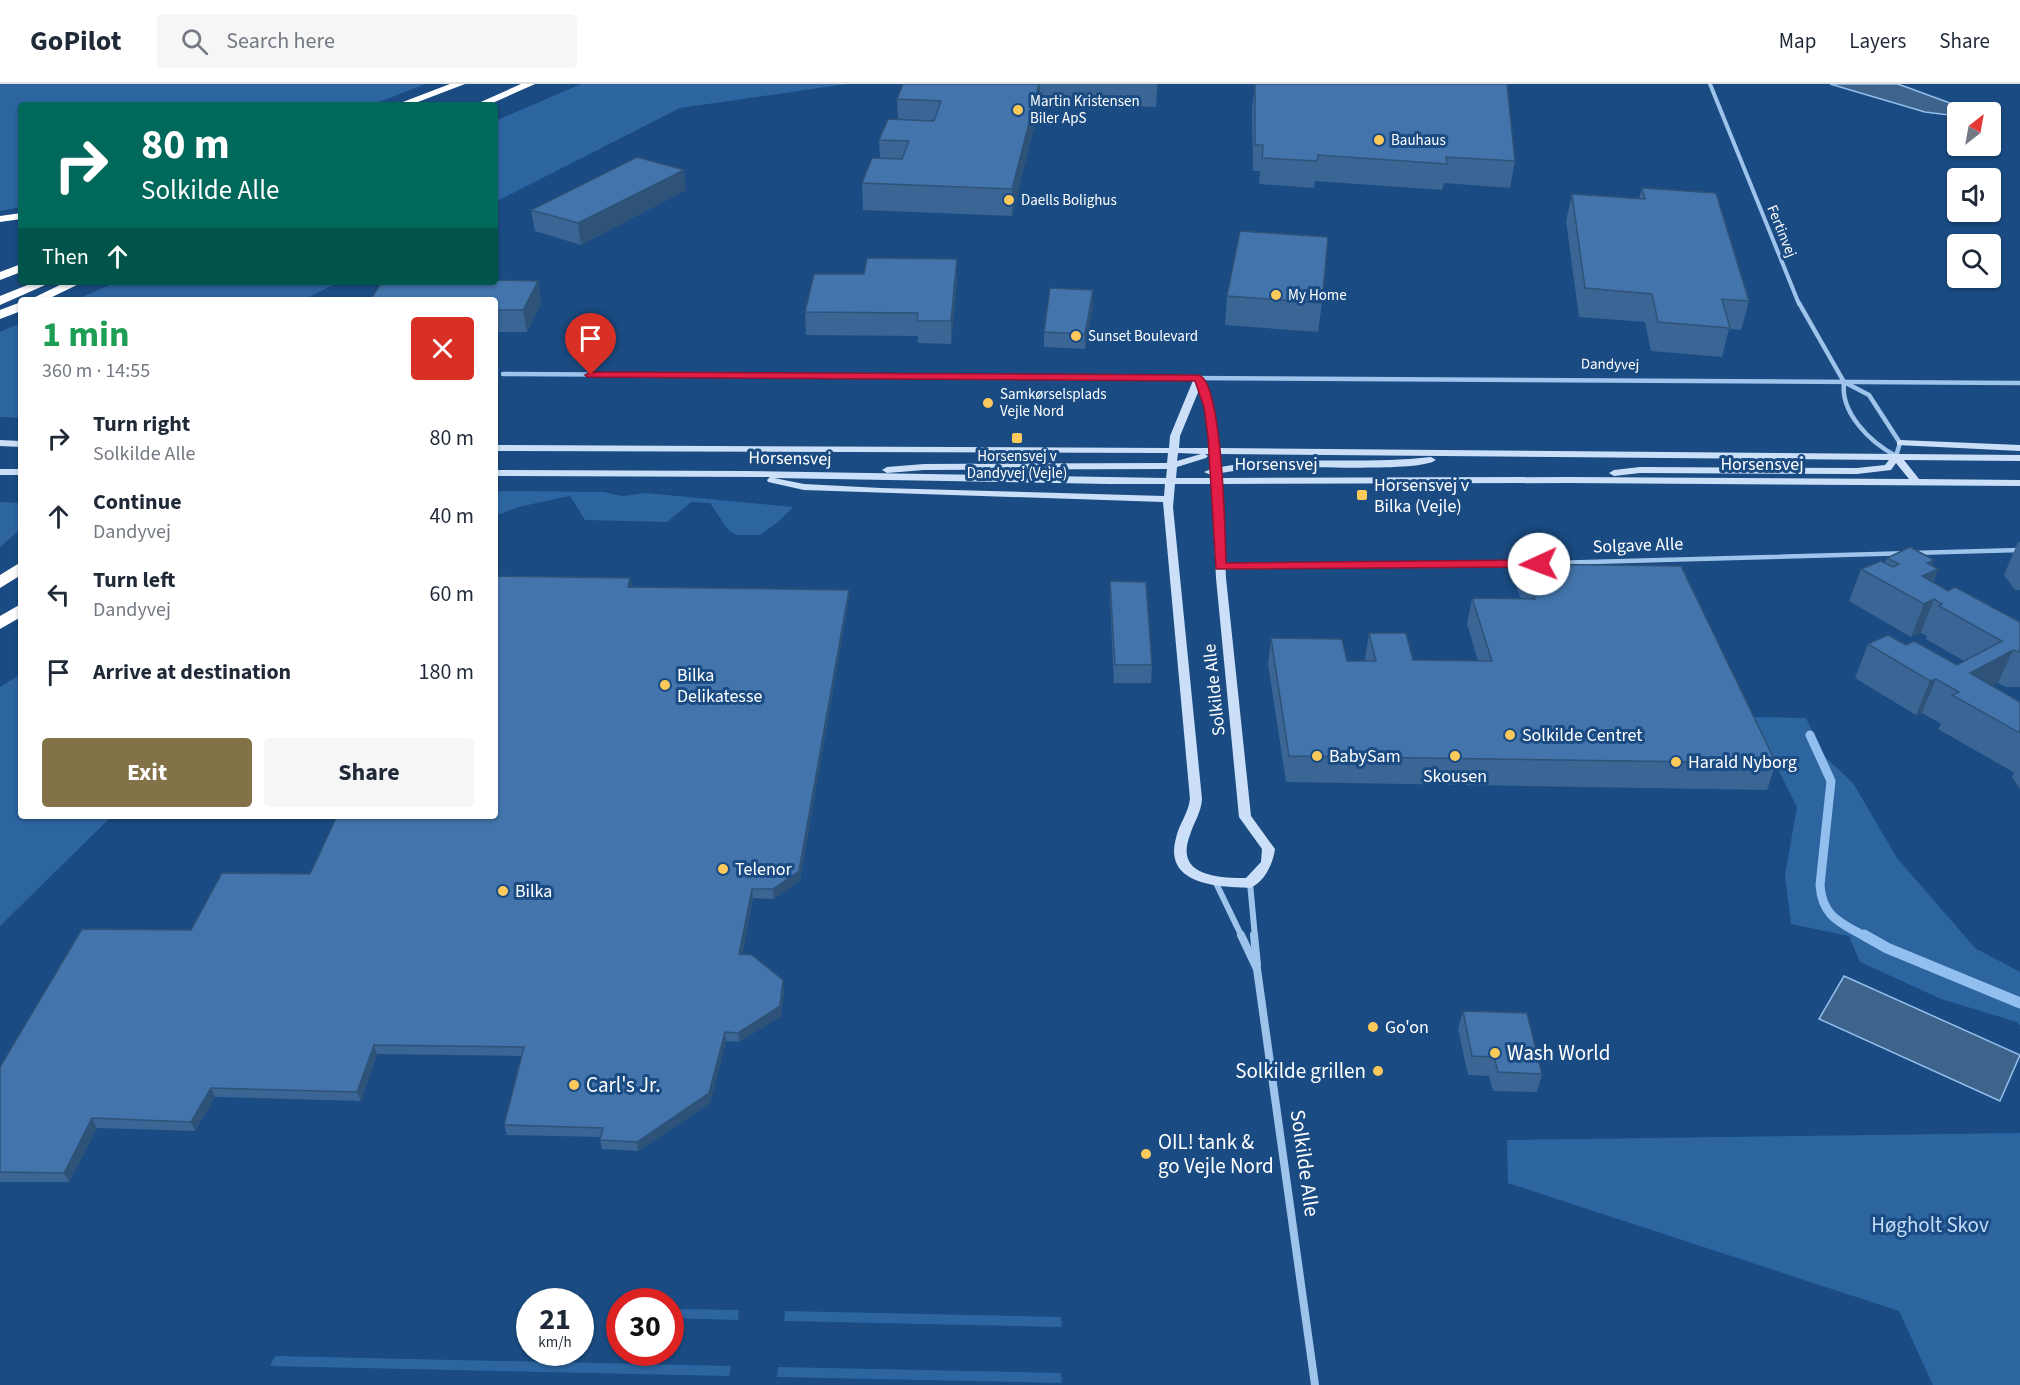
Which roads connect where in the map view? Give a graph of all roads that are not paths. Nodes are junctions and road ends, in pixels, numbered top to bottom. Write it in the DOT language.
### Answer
graph roads {
  1 [pos="460,84"];
  2 [pos="474,84"];
  3 [pos="530,84"];
  4 [pos="1710,84"];
  5 [pos="409,102"];
  6 [pos="434,102"];
  7 [pos="486,102"];
  8 [pos="18,216"];
  9 [pos="0,219"];
  10 [pos="18,269"];
  11 [pos="0,276"];
  12 [pos="39,285"];
  13 [pos="70,285"];
  14 [pos="42,297"];
  15 [pos="0,301"];
  16 [pos="18,307"];
  17 [pos="0,315"];
  18 [pos="503,374"];
  19 [pos="1199,378"];
  20 [pos="1844,382"];
  21 [pos="2020,382"];
  22 [pos="0,443"];
  23 [pos="1900,443"];
  24 [pos="18,444"];
  25 [pos="498,448"];
  26 [pos="2020,448"];
  27 [pos="1173,452"];
  28 [pos="1213,453"];
  29 [pos="1471,454"];
  30 [pos="1896,456"];
  31 [pos="2020,458"];
  32 [pos="1171,466"];
  33 [pos="0,472"];
  34 [pos="18,472"];
  35 [pos="498,474"];
  36 [pos="745,474"];
  37 [pos="811,475"];
  38 [pos="1215,476"];
  39 [pos="1169,480"];
  40 [pos="1568,480"];
  41 [pos="1916,482"];
  42 [pos="2020,483"];
  43 [pos="1168,499"];
  44 [pos="2020,550"];
  45 [pos="1220,567"];
  46 [pos="18,569"];
  47 [pos="0,583"];
  48 [pos="18,611"];
  49 [pos="0,624"];
  50 [pos="1250,883"];
  51 [pos="1216,884"];
  52 [pos="1257,969"];
  53 [pos="1315,1385"];
  1 -- 5 [label="highway"];
  2 -- 6 [label="highway"];
  3 -- 7 [label="highway"];
  4 -- 20 [label="street, Fertinvej"];
  8 -- 9 [label="highway"];
  10 -- 11 [label="highway"];
  12 -- 15 [label="highway"];
  13 -- 14 [label="highway"];
  16 -- 17 [label="highway"];
  18 -- 19 [label="street, Dandyvej"];
  19 -- 20 [label="street, Dandyvej"];
  19 -- 27 [label="main road"];
  19 -- 28 [label="main road"];
  20 -- 21 [label="street, Dandyvej"];
  20 -- 23 [label="street"];
  20 -- 30 [label="street, Fertinvej"];
  22 -- 24 [label="main road"];
  23 -- 26 [label="main road"];
  23 -- 30 [label="street"];
  25 -- 27 [label="main road, Horsensvej"];
  27 -- 28 [label="main road, Horsensvej"];
  27 -- 32 [label="main road, Solkilde Alle"];
  28 -- 29 [label="main road, Horsensvej"];
  28 -- 32 [label="main road"];
  28 -- 38 [label="main road, Solkilde Alle"];
  29 -- 30 [label="main road, Horsensvej"];
  29 -- 38 [label="main road"];
  30 -- 31 [label="main road, Horsensvej"];
  30 -- 40 [label="main road"];
  30 -- 41 [label="main road"];
  32 -- 37 [label="main road"];
  32 -- 39 [label="main road, Solkilde Alle"];
  33 -- 34 [label="main road"];
  35 -- 36 [label="main road, Horsensvej"];
  36 -- 37 [label="main road, Horsensvej"];
  36 -- 43 [label="main road"];
  37 -- 39 [label="main road, Horsensvej"];
  38 -- 39 [label="main road, Horsensvej"];
  38 -- 40 [label="main road, Horsensvej"];
  38 -- 45 [label="main road, Solkilde Alle"];
  39 -- 43 [label="main road, Solkilde Alle"];
  40 -- 41 [label="main road, Horsensvej"];
  41 -- 42 [label="main road, Horsensvej"];
  43 -- 51 [label="main road, Solkilde Alle"];
  44 -- 45 [label="street, Solgave Alle"];
  45 -- 50 [label="main road, Solkilde Alle"];
  46 -- 47 [label="highway"];
  48 -- 49 [label="highway"];
  50 -- 51 [label="main road, Solkilde Alle"];
  50 -- 52 [label="street"];
  51 -- 52 [label="street, Solkilde Alle"];
  52 -- 53 [label="street, Solkilde Alle"];
}
